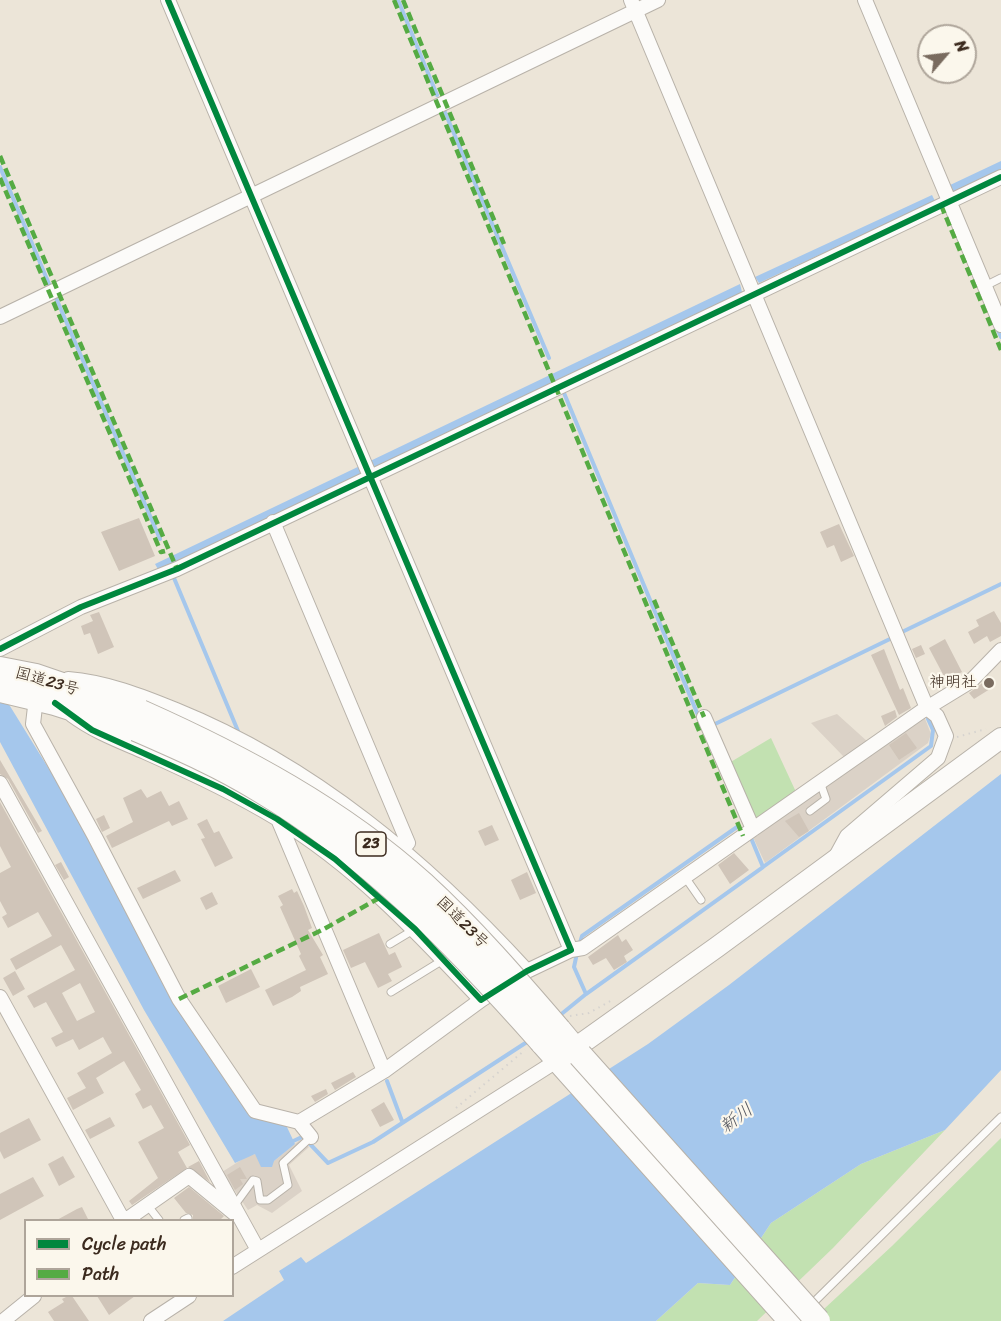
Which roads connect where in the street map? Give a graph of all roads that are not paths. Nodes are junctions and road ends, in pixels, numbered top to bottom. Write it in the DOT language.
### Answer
graph roads {
  1 [pos="168,0"];
  2 [pos="658,0"];
  3 [pos="865,0"];
  4 [pos="633,5"];
  5 [pos="1001,177"];
  6 [pos="251,195"];
  7 [pos="949,201"];
  8 [pos="1001,278"];
  9 [pos="985,286"];
  10 [pos="753,293"];
  11 [pos="0,317"];
  12 [pos="1001,325"];
  13 [pos="368,470"];
  14 [pos="273,522"];
  15 [pos="0,650"];
  16 [pos="1001,650"];
  17 [pos="22,686"];
  18 [pos="927,708"];
  19 [pos="704,717"];
  20 [pos="139,721"];
  21 [pos="997,732"];
  22 [pos="820,782"];
  23 [pos="0,783"];
  24 [pos="810,811"];
  25 [pos="278,819"];
  26 [pos="753,829"];
  27 [pos="402,848"];
  28 [pos="832,863"];
  29 [pos="685,877"];
  30 [pos="701,900"];
  31 [pos="415,929"];
  32 [pos="390,944"];
  33 [pos="576,949"];
  34 [pos="443,960"];
  35 [pos="526,971"];
  36 [pos="391,992"];
  37 [pos="0,997"];
  38 [pos="481,1000"];
  39 [pos="563,1050"];
  40 [pos="384,1071"];
  41 [pos="1001,1117"];
  42 [pos="299,1122"];
  43 [pos="310,1137"];
  44 [pos="148,1206"];
  45 [pos="234,1206"];
  46 [pos="123,1219"];
  47 [pos="127,1219"];
  48 [pos="158,1219"];
  49 [pos="243,1221"];
  50 [pos="258,1250"];
  51 [pos="234,1266"];
  52 [pos="33,1297"];
  53 [pos="187,1297"];
  54 [pos="0,1316"];
  55 [pos="804,1318"];
  56 [pos="3,1321"];
  57 [pos="151,1321"];
  1 -- 6 [label="street"];
  2 -- 4 [label="street"];
  3 -- 7 [label="street"];
  4 -- 6 [label="street"];
  4 -- 10 [label="street"];
  5 -- 7 [label="street"];
  6 -- 11 [label="street"];
  6 -- 13 [label="street"];
  7 -- 9 [label="street"];
  7 -- 10 [label="street"];
  8 -- 9 [label="lane"];
  9 -- 12 [label="street"];
  10 -- 13 [label="street"];
  10 -- 18 [label="street"];
  13 -- 14 [label="street"];
  13 -- 33 [label="street"];
  14 -- 15 [label="street"];
  14 -- 27 [label="street"];
  15 -- 17 [label="street"];
  16 -- 18 [label="street"];
  17 -- 20 [label="highway, 国道23号 / 23"];
  17 -- 20 [label="highway, 国道23号 / 23"];
  17 -- 25 [label="street"];
  17 -- 27 [label="street"];
  17 -- 42 [label="street"];
  18 -- 22 [label="street"];
  18 -- 28 [label="street"];
  19 -- 26 [label="street"];
  20 -- 39 [label="highway, 国道23号 / 23, bridge"];
  21 -- 28 [label="street"];
  22 -- 24 [label="lane"];
  22 -- 26 [label="street"];
  23 -- 45 [label="street"];
  25 -- 31 [label="street"];
  25 -- 40 [label="street"];
  26 -- 29 [label="street"];
  27 -- 35 [label="street"];
  28 -- 39 [label="street"];
  29 -- 30 [label="lane"];
  29 -- 33 [label="street"];
  31 -- 32 [label="lane"];
  31 -- 34 [label="street"];
  33 -- 35 [label="street"];
  34 -- 36 [label="lane"];
  34 -- 38 [label="street"];
  35 -- 38 [label="street"];
  37 -- 46 [label="street"];
  38 -- 40 [label="street"];
  39 -- 50 [label="street"];
  39 -- 55 [label="highway, 国道23号 / 23, bridge"];
  40 -- 42 [label="street"];
  41 -- 55 [label="lane"];
  42 -- 43 [label="street"];
  43 -- 45 [label="lane"];
  44 -- 47 [label="street"];
  44 -- 48 [label="lane"];
  44 -- 49 [label="street"];
  45 -- 49 [label="street"];
  49 -- 50 [label="street"];
  50 -- 51 [label="street"];
  52 -- 56 [label="street"];
  53 -- 57 [label="street"];
  54 -- 56 [label="street"];
}
